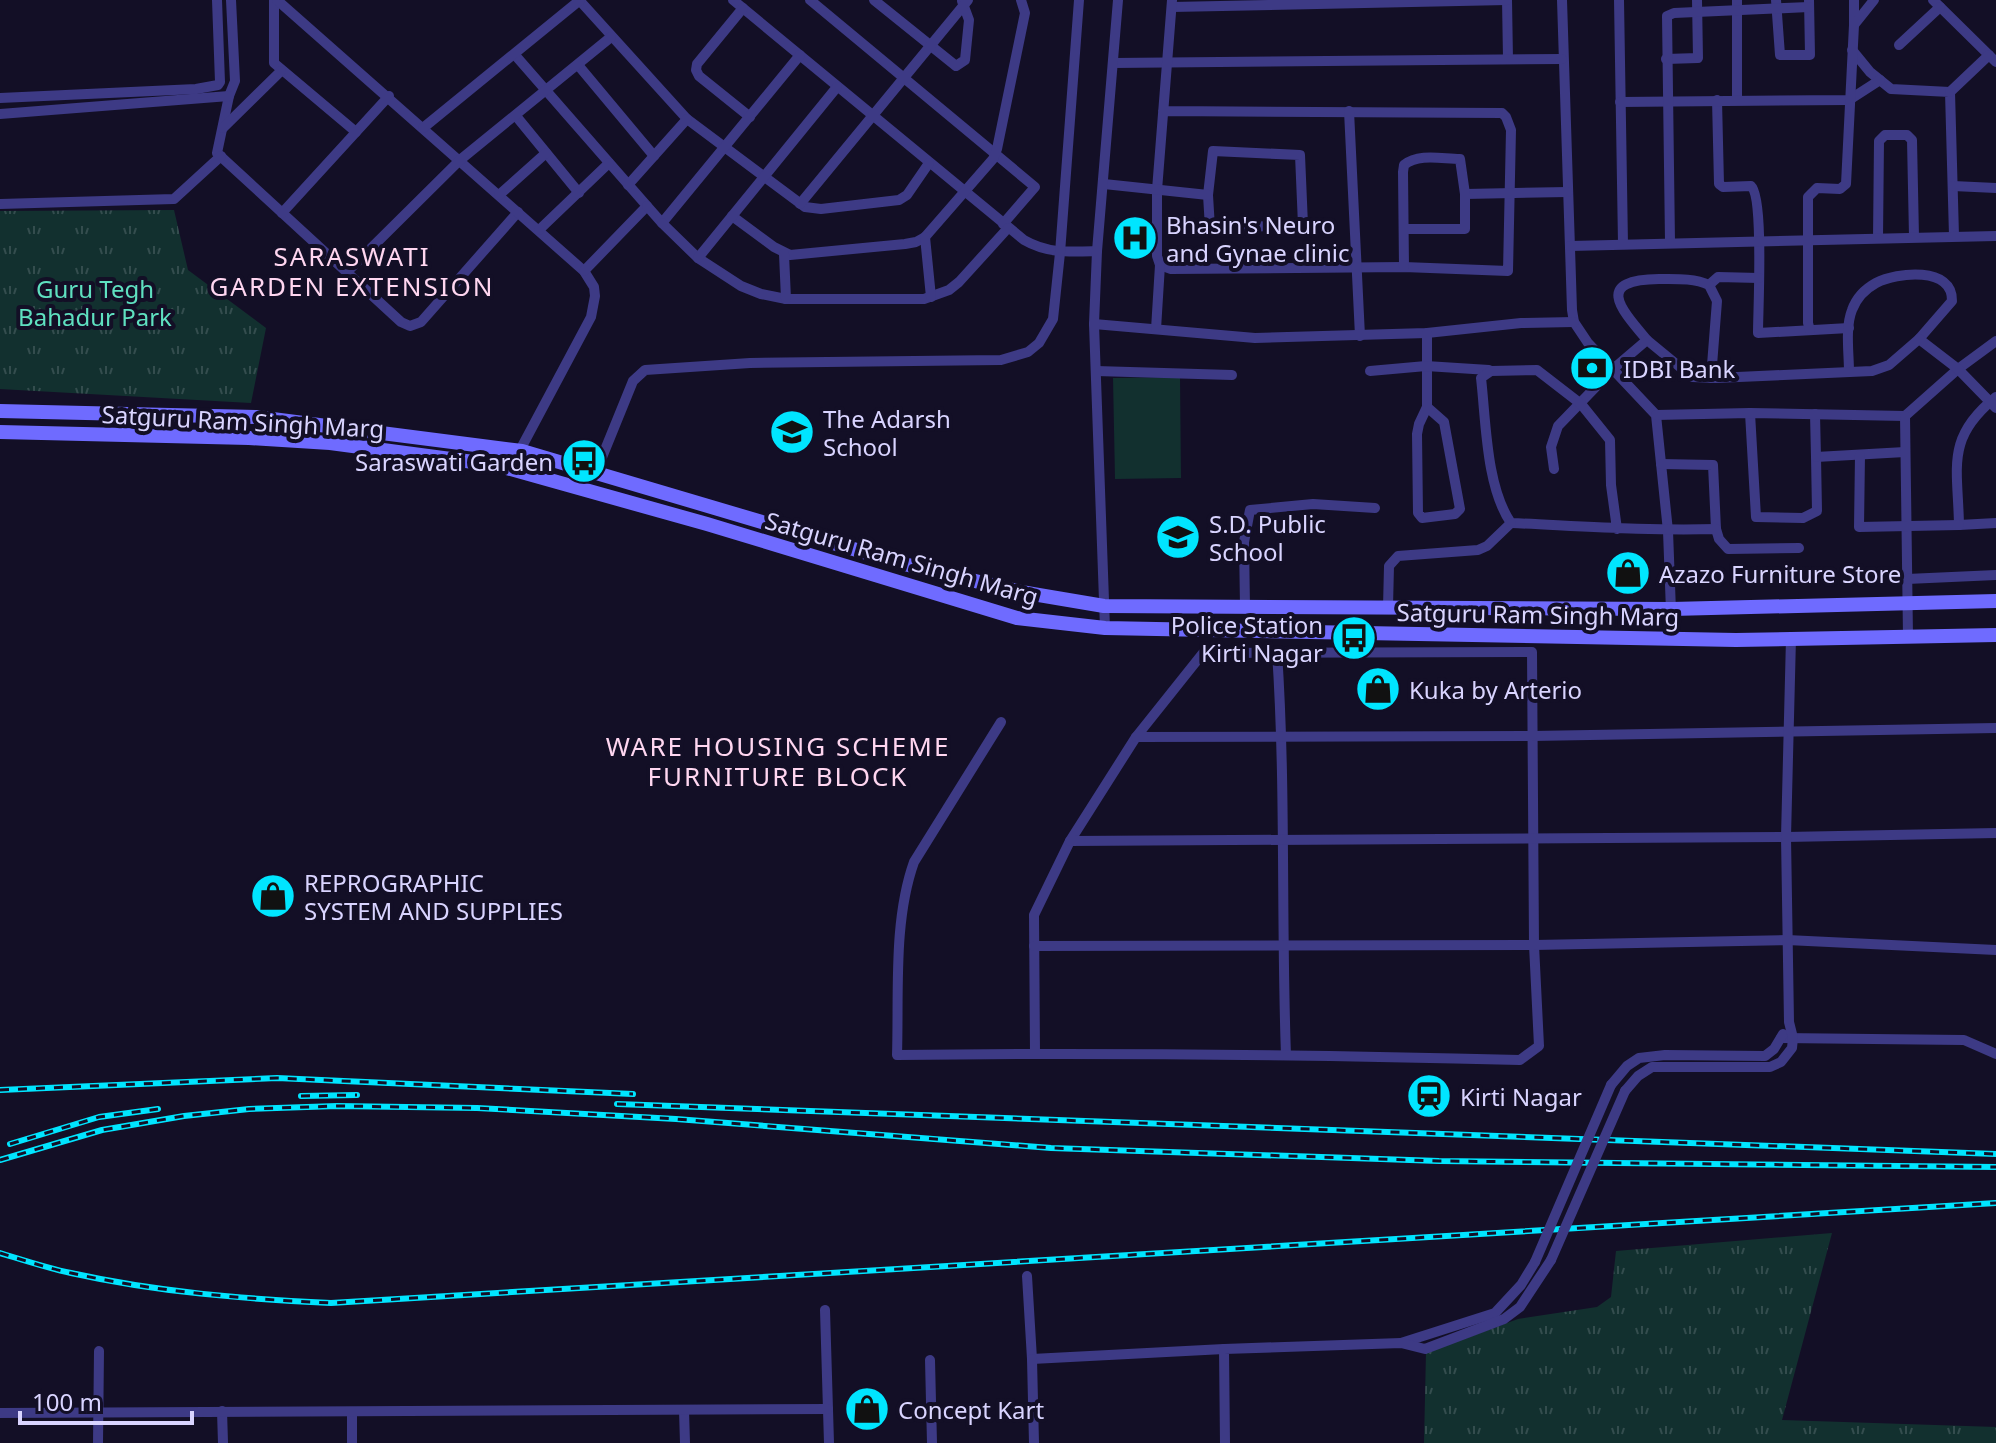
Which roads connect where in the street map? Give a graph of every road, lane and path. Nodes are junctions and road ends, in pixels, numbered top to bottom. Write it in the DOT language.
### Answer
graph roads {
  1 [pos="217,0"];
  2 [pos="231,0"];
  3 [pos="276,0"];
  4 [pos="580,0"];
  5 [pos="810,0"];
  6 [pos="874,0"];
  7 [pos="1021,0"];
  8 [pos="1079,0"];
  9 [pos="1118,0"];
  10 [pos="1507,0"];
  11 [pos="1562,0"];
  12 [pos="1619,0"];
  13 [pos="1666,0"];
  14 [pos="1697,0"];
  15 [pos="1854,0"];
  16 [pos="1874,0"];
  17 [pos="964,1"];
  18 [pos="1172,3"];
  19 [pos="741,4"];
  20 [pos="1776,4"];
  21 [pos="1809,4"];
  22 [pos="1936,4"];
  23 [pos="1737,5"];
  24 [pos="1696,12"];
  25 [pos="1667,16"];
  26 [pos="1854,25"];
  27 [pos="611,37"];
  28 [pos="1899,45"];
  29 [pos="931,46"];
  30 [pos="1852,50"];
  31 [pos="515,55"];
  32 [pos="800,55"];
  33 [pos="1508,59"];
  34 [pos="1562,59"];
  35 [pos="1666,59"];
  36 [pos="1993,59"];
  37 [pos="1113,63"];
  38 [pos="1167,63"];
  39 [pos="578,65"];
  40 [pos="281,71"];
  41 [pos="905,78"];
  42 [pos="1880,80"];
  43 [pos="218,85"];
  44 [pos="837,87"];
  45 [pos="547,92"];
  46 [pos="1950,92"];
  47 [pos="229,96"];
  48 [pos="389,96"];
  49 [pos="0,98"];
  50 [pos="1717,100"];
  51 [pos="1737,100"];
  52 [pos="1849,100"];
  53 [pos="1667,101"];
  54 [pos="1620,102"];
  55 [pos="1163,111"];
  56 [pos="1349,111"];
  57 [pos="0,114"];
  58 [pos="516,116"];
  59 [pos="750,117"];
  60 [pos="874,117"];
  61 [pos="687,119"];
  62 [pos="423,128"];
  63 [pos="221,131"];
  64 [pos="356,132"];
  65 [pos="726,148"];
  66 [pos="546,153"];
  67 [pos="995,153"];
  68 [pos="221,156"];
  69 [pos="654,156"];
  70 [pos="460,160"];
  71 [pos="609,163"];
  72 [pos="929,163"];
  73 [pos="763,176"];
  74 [pos="1104,184"];
  75 [pos="628,185"];
  76 [pos="1953,186"];
  77 [pos="1996,188"];
  78 [pos="1157,190"];
  79 [pos="962,191"];
  80 [pos="1568,192"];
  81 [pos="579,193"];
  82 [pos="1510,193"];
  83 [pos="1465,194"];
  84 [pos="499,195"];
  85 [pos="1208,195"];
  86 [pos="0,204"];
  87 [pos="800,204"];
  88 [pos="647,206"];
  89 [pos="518,212"];
  90 [pos="282,213"];
  91 [pos="732,216"];
  92 [pos="662,223"];
  93 [pos="1005,226"];
  94 [pos="1404,229"];
  95 [pos="539,230"];
  96 [pos="1954,236"];
  97 [pos="1996,236"];
  98 [pos="925,237"];
  99 [pos="1914,237"];
  100 [pos="1878,238"];
  101 [pos="1808,239"];
  102 [pos="1759,240"];
  103 [pos="1670,242"];
  104 [pos="1623,244"];
  105 [pos="1570,246"];
  106 [pos="1097,251"];
  107 [pos="1060,253"];
  108 [pos="784,254"];
  109 [pos="698,258"];
  110 [pos="1160,265"];
  111 [pos="1355,267"];
  112 [pos="1404,267"];
  113 [pos="584,271"];
  114 [pos="347,272"];
  115 [pos="1759,278"];
  116 [pos="1709,285"];
  117 [pos="931,297"];
  118 [pos="786,299"];
  119 [pos="1574,322"];
  120 [pos="1094,324"];
  121 [pos="1849,328"];
  122 [pos="1156,329"];
  123 [pos="1810,330"];
  124 [pos="1427,333"];
  125 [pos="1360,336"];
  126 [pos="1919,339"];
  127 [pos="1647,340"];
  128 [pos="1996,341"];
  129 [pos="1426,366"];
  130 [pos="1613,369"];
  131 [pos="1958,369"];
  132 [pos="1096,371"];
  133 [pos="1370,371"];
  134 [pos="1491,371"];
  135 [pos="1849,372"];
  136 [pos="1232,375"];
  137 [pos="1711,378"];
  138 [pos="1994,402"];
  139 [pos="1581,404"];
  140 [pos="1427,407"];
  141 [pos="0,411"];
  142 [pos="1750,413"];
  143 [pos="1815,414"];
  144 [pos="1656,415"];
  145 [pos="1905,416"];
  146 [pos="0,432"];
  147 [pos="522,451"];
  148 [pos="1905,452"];
  149 [pos="1860,455"];
  150 [pos="1816,457"];
  151 [pos="1661,464"];
  152 [pos="510,469"];
  153 [pos="1554,469"];
  154 [pos="596,472"];
  155 [pos="1375,508"];
  156 [pos="1511,523"];
  157 [pos="1996,523"];
  158 [pos="1906,525"];
  159 [pos="1959,525"];
  160 [pos="1617,529"];
  161 [pos="1716,529"];
  162 [pos="1668,531"];
  163 [pos="1799,548"];
  164 [pos="1996,575"];
  165 [pos="1907,579"];
  166 [pos="1996,601"];
  167 [pos="1907,602"];
  168 [pos="1104,606"];
  169 [pos="1245,607"];
  170 [pos="1388,607"];
  171 [pos="1672,609"];
  172 [pos="1105,628"];
  173 [pos="1996,635"];
  174 [pos="1533,636"];
  175 [pos="1908,636"];
  176 [pos="1672,638"];
  177 [pos="1791,638"];
  178 [pos="1277,652"];
  179 [pos="1532,652"];
  180 [pos="1001,722"];
  181 [pos="1996,728"];
  182 [pos="1789,731"];
  183 [pos="1532,736"];
  184 [pos="1136,737"];
  185 [pos="1283,738"];
  186 [pos="1996,833"];
  187 [pos="1786,837"];
  188 [pos="1534,839"];
  189 [pos="1070,841"];
  190 [pos="1282,841"];
  191 [pos="1787,940"];
  192 [pos="1282,945"];
  193 [pos="1534,945"];
  194 [pos="1034,946"];
  195 [pos="1996,950"];
  196 [pos="1789,1022"];
  197 [pos="1781,1038"];
  198 [pos="1793,1038"];
  199 [pos="1035,1053"];
  200 [pos="1996,1054"];
  201 [pos="1286,1055"];
  202 [pos="1027,1276"];
  203 [pos="825,1310"];
  204 [pos="1401,1343"];
  205 [pos="1224,1349"];
  206 [pos="99,1351"];
  207 [pos="1032,1359"];
  208 [pos="930,1360"];
  209 [pos="828,1409"];
  210 [pos="684,1410"];
  211 [pos="222,1411"];
  212 [pos="98,1412"];
  213 [pos="352,1412"];
  214 [pos="0,1413"];
  215 [pos="98,1443"];
  216 [pos="223,1443"];
  217 [pos="352,1443"];
  218 [pos="685,1443"];
  219 [pos="829,1443"];
  220 [pos="932,1443"];
  221 [pos="1034,1443"];
  222 [pos="1225,1443"];
  1 -- 43 [label="street"];
  2 -- 47 [label="street"];
  3 -- 40 [label="street"];
  3 -- 48 [label="street"];
  4 -- 27 [label="street"];
  4 -- 31 [label="street"];
  5 -- 41 [label="street"];
  6 -- 29 [label="street"];
  7 -- 67 [label="street"];
  8 -- 107 [label="street"];
  9 -- 37 [label="street"];
  10 -- 18 [label="street"];
  10 -- 33 [label="street"];
  11 -- 34 [label="street"];
  12 -- 54 [label="street"];
  13 -- 25 [label="street"];
  14 -- 24 [label="street"];
  15 -- 26 [label="street"];
  16 -- 26 [label="street"];
  17 -- 29 [label="street"];
  17 -- 29 [label="street"];
  18 -- 38 [label="street"];
  19 -- 32 [label="street"];
  19 -- 59 [label="street"];
  20 -- 21 [label="street"];
  20 -- 21 [label="street"];
  20 -- 23 [label="street"];
  22 -- 28 [label="street"];
  22 -- 36 [label="street"];
  23 -- 24 [label="street"];
  23 -- 51 [label="street"];
  24 -- 25 [label="street"];
  24 -- 35 [label="street"];
  25 -- 35 [label="street"];
  26 -- 30 [label="street"];
  27 -- 39 [label="street"];
  27 -- 61 [label="street"];
  29 -- 41 [label="street"];
  30 -- 42 [label="street"];
  30 -- 52 [label="street"];
  31 -- 45 [label="street"];
  31 -- 62 [label="street"];
  32 -- 44 [label="street"];
  32 -- 59 [label="street"];
  33 -- 34 [label="street"];
  33 -- 38 [label="street"];
  34 -- 80 [label="street"];
  35 -- 53 [label="street"];
  36 -- 46 [label="street"];
  37 -- 38 [label="street"];
  37 -- 74 [label="street"];
  38 -- 55 [label="street"];
  39 -- 45 [label="street"];
  39 -- 69 [label="street"];
  40 -- 63 [label="street"];
  40 -- 64 [label="street"];
  41 -- 60 [label="street"];
  41 -- 67 [label="street"];
  42 -- 46 [label="street"];
  42 -- 52 [label="street"];
  43 -- 47 [label="street"];
  43 -- 49 [label="street"];
  44 -- 60 [label="street"];
  44 -- 73 [label="street"];
  45 -- 58 [label="street"];
  45 -- 71 [label="street"];
  46 -- 76 [label="street"];
  47 -- 57 [label="street"];
  47 -- 63 [label="street"];
  48 -- 62 [label="street"];
  48 -- 64 [label="street"];
  50 -- 51 [label="street"];
  50 -- 53 [label="street"];
  50 -- 102 [label="street"];
  51 -- 52 [label="street"];
  52 -- 101 [label="street"];
  53 -- 54 [label="street"];
  53 -- 103 [label="street"];
  54 -- 104 [label="street"];
  55 -- 56 [label="street"];
  55 -- 78 [label="street"];
  56 -- 82 [label="street"];
  56 -- 111 [label="street"];
  58 -- 66 [label="street"];
  58 -- 70 [label="street"];
  59 -- 65 [label="street"];
  60 -- 72 [label="street"];
  60 -- 87 [label="street"];
  61 -- 65 [label="street"];
  61 -- 69 [label="street"];
  62 -- 70 [label="street"];
  63 -- 68 [label="street"];
  64 -- 90 [label="street"];
  65 -- 73 [label="street"];
  65 -- 92 [label="street"];
  66 -- 81 [label="street"];
  66 -- 84 [label="street"];
  67 -- 79 [label="street"];
  67 -- 93 [label="street"];
  68 -- 86 [label="street"];
  68 -- 90 [label="street"];
  69 -- 75 [label="street"];
  70 -- 84 [label="street"];
  70 -- 114 [label="street"];
  71 -- 75 [label="street"];
  71 -- 81 [label="street"];
  72 -- 79 [label="street"];
  72 -- 87 [label="street"];
  73 -- 87 [label="street"];
  73 -- 91 [label="street"];
  74 -- 78 [label="street"];
  74 -- 106 [label="street"];
  75 -- 88 [label="street"];
  76 -- 77 [label="street"];
  76 -- 96 [label="street"];
  78 -- 85 [label="street"];
  78 -- 110 [label="street"];
  79 -- 93 [label="street"];
  79 -- 98 [label="street"];
  80 -- 82 [label="street"];
  80 -- 105 [label="street"];
  81 -- 95 [label="street"];
  82 -- 83 [label="street"];
  82 -- 112 [label="street"];
  83 -- 94 [label="street"];
  83 -- 94 [label="street"];
  84 -- 89 [label="street"];
  85 -- 85 [label="street"];
  88 -- 92 [label="street"];
  88 -- 113 [label="street"];
  89 -- 95 [label="street"];
  89 -- 114 [label="street"];
  90 -- 114 [label="street"];
  91 -- 108 [label="street"];
  91 -- 109 [label="street"];
  92 -- 109 [label="street"];
  93 -- 107 [label="street"];
  93 -- 117 [label="street"];
  94 -- 112 [label="street"];
  95 -- 113 [label="street"];
  96 -- 97 [label="street"];
  96 -- 99 [label="street"];
  98 -- 108 [label="street"];
  98 -- 117 [label="street"];
  99 -- 100 [label="street"];
  99 -- 100 [label="street"];
  100 -- 101 [label="street"];
  101 -- 102 [label="street"];
  101 -- 123 [label="street"];
  102 -- 103 [label="street"];
  102 -- 115 [label="street"];
  103 -- 104 [label="street"];
  104 -- 105 [label="street"];
  105 -- 119 [label="street"];
  106 -- 107 [label="street"];
  106 -- 120 [label="street"];
  107 -- 154 [label="street"];
  108 -- 118 [label="street"];
  109 -- 118 [label="street"];
  110 -- 111 [label="street"];
  110 -- 122 [label="street"];
  111 -- 112 [label="street"];
  111 -- 125 [label="street"];
  113 -- 147 [label="street"];
  115 -- 116 [label="street"];
  115 -- 123 [label="street"];
  116 -- 127 [label="street"];
  116 -- 137 [label="street"];
  117 -- 118 [label="street"];
  119 -- 124 [label="street"];
  119 -- 130 [label="street"];
  120 -- 122 [label="street"];
  120 -- 132 [label="street"];
  121 -- 123 [label="street"];
  121 -- 126 [label="street"];
  121 -- 135 [label="street"];
  122 -- 125 [label="street"];
  124 -- 125 [label="street"];
  124 -- 129 [label="street"];
  126 -- 131 [label="street"];
  126 -- 135 [label="street"];
  127 -- 130 [label="street"];
  127 -- 137 [label="street"];
  128 -- 131 [label="street"];
  129 -- 133 [label="street"];
  129 -- 134 [label="street"];
  129 -- 140 [label="street"];
  130 -- 139 [label="street"];
  130 -- 144 [label="street"];
  131 -- 138 [label="street"];
  131 -- 145 [label="street"];
  132 -- 136 [label="street"];
  132 -- 168 [label="street"];
  134 -- 139 [label="street"];
  134 -- 156 [label="street"];
  135 -- 137 [label="street"];
  138 -- 159 [label="street"];
  139 -- 153 [label="street"];
  139 -- 160 [label="street"];
  140 -- 140 [label="street"];
  141 -- 147 [label="main road, Satguru Ram Singh Marg"];
  142 -- 143 [label="street"];
  142 -- 144 [label="street"];
  142 -- 150 [label="street"];
  143 -- 145 [label="street"];
  143 -- 150 [label="street"];
  144 -- 151 [label="street"];
  145 -- 148 [label="street"];
  146 -- 152 [label="main road, Satguru Ram Singh Marg"];
  147 -- 152 [label="street"];
  147 -- 154 [label="main road, Satguru Ram Singh Marg"];
  148 -- 149 [label="street"];
  148 -- 158 [label="street"];
  149 -- 150 [label="street"];
  149 -- 158 [label="street"];
  151 -- 161 [label="street"];
  151 -- 162 [label="street"];
  152 -- 172 [label="main road, Satguru Ram Singh Marg"];
  154 -- 168 [label="main road, Satguru Ram Singh Marg"];
  155 -- 169 [label="street"];
  156 -- 160 [label="street"];
  156 -- 170 [label="street"];
  157 -- 159 [label="street"];
  158 -- 159 [label="street"];
  158 -- 165 [label="street"];
  160 -- 162 [label="street"];
  161 -- 162 [label="street"];
  161 -- 163 [label="street"];
  162 -- 171 [label="street"];
  164 -- 165 [label="street"];
  165 -- 167 [label="street"];
  166 -- 167 [label="main road, Satguru Ram Singh Marg"];
  167 -- 171 [label="main road, Satguru Ram Singh Marg"];
  167 -- 175 [label="street"];
  168 -- 169 [label="main road, Satguru Ram Singh Marg"];
  168 -- 172 [label="street"];
  169 -- 170 [label="main road, Satguru Ram Singh Marg"];
  170 -- 171 [label="main road, Satguru Ram Singh Marg"];
  171 -- 176 [label="street"];
  172 -- 174 [label="main road, Satguru Ram Singh Marg"];
  173 -- 175 [label="main road, Satguru Ram Singh Marg"];
  174 -- 176 [label="main road, Satguru Ram Singh Marg"];
  174 -- 179 [label="street"];
  175 -- 177 [label="main road, Satguru Ram Singh Marg"];
  176 -- 177 [label="main road, Satguru Ram Singh Marg"];
  177 -- 182 [label="street"];
  178 -- 179 [label="street"];
  178 -- 184 [label="street"];
  178 -- 185 [label="street"];
  179 -- 183 [label="street"];
  180 -- 199 [label="street"];
  181 -- 182 [label="street"];
  182 -- 183 [label="street"];
  182 -- 187 [label="street"];
  183 -- 185 [label="street"];
  183 -- 188 [label="street"];
  184 -- 185 [label="street"];
  184 -- 189 [label="street"];
  185 -- 190 [label="street"];
  186 -- 187 [label="street"];
  187 -- 188 [label="street"];
  187 -- 191 [label="street"];
  188 -- 190 [label="street"];
  188 -- 193 [label="street"];
  189 -- 190 [label="street"];
  189 -- 194 [label="street"];
  190 -- 192 [label="street"];
  191 -- 193 [label="street"];
  191 -- 195 [label="street"];
  191 -- 196 [label="street"];
  192 -- 193 [label="street"];
  192 -- 194 [label="street"];
  192 -- 201 [label="street"];
  193 -- 201 [label="street"];
  194 -- 199 [label="street"];
  196 -- 197 [label="street"];
  196 -- 198 [label="street"];
  197 -- 198 [label="street"];
  197 -- 204 [label="street, bridge"];
  198 -- 200 [label="street"];
  198 -- 204 [label="street, bridge"];
  199 -- 201 [label="street"];
  202 -- 207 [label="street"];
  203 -- 209 [label="street"];
  204 -- 205 [label="street"];
  205 -- 207 [label="street"];
  205 -- 222 [label="street"];
  206 -- 212 [label="street"];
  207 -- 221 [label="street"];
  208 -- 220 [label="street"];
  209 -- 210 [label="street"];
  209 -- 219 [label="street"];
  210 -- 213 [label="street"];
  210 -- 218 [label="street"];
  211 -- 212 [label="street"];
  211 -- 213 [label="street"];
  211 -- 216 [label="street"];
  212 -- 214 [label="street"];
  212 -- 215 [label="street"];
  213 -- 217 [label="street"];
}
